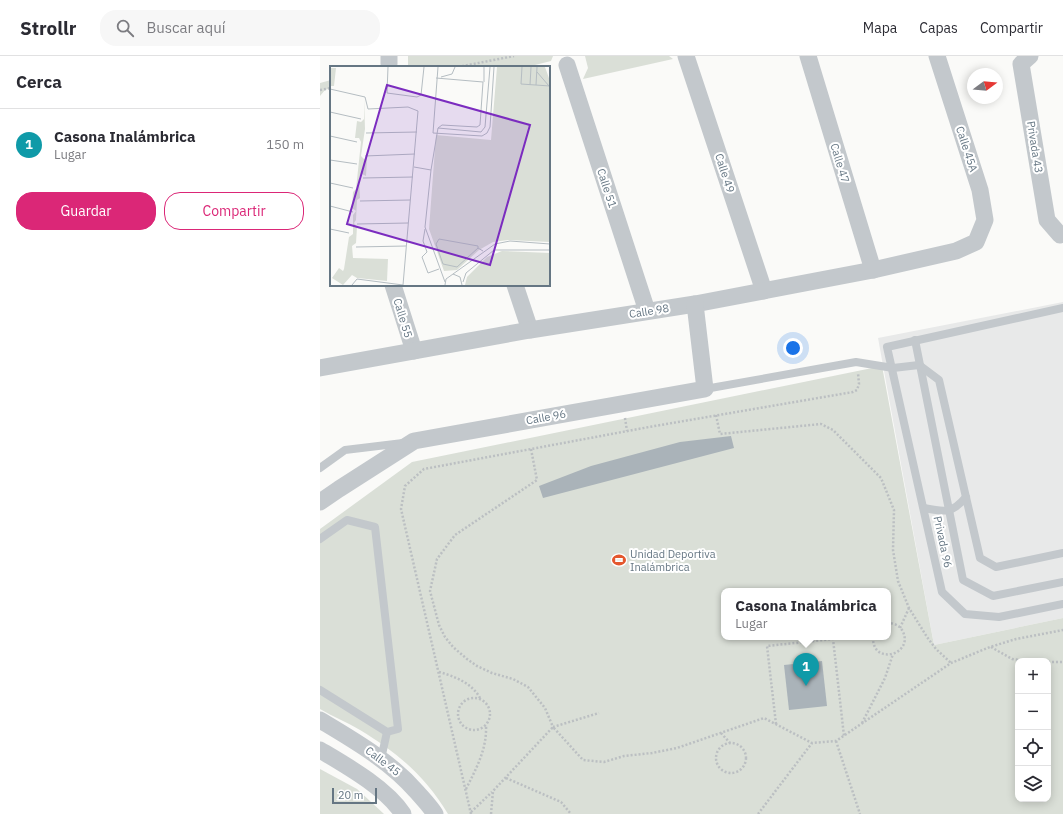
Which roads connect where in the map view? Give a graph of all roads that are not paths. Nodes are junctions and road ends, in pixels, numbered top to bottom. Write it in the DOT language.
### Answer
graph roads {
  1 [pos="686,56"];
  2 [pos="808,56"];
  3 [pos="937,56"];
  4 [pos="1030,56"];
  5 [pos="567,66"];
  6 [pos="1063,234"];
  7 [pos="976,242"];
  8 [pos="873,270"];
  9 [pos="393,286"];
  10 [pos="515,286"];
  11 [pos="764,290"];
  12 [pos="695,304"];
  13 [pos="1063,308"];
  14 [pos="647,312"];
  15 [pos="530,330"];
  16 [pos="915,340"];
  17 [pos="414,351"];
  18 [pos="919,365"];
  19 [pos="320,368"];
  20 [pos="893,368"];
  21 [pos="705,389"];
  22 [pos="414,441"];
  23 [pos="320,468"];
  24 [pos="966,497"];
  25 [pos="320,502"];
  26 [pos="924,508"];
  27 [pos="949,511"];
  28 [pos="320,539"];
  29 [pos="1063,553"];
  30 [pos="1063,582"];
  31 [pos="1063,604"];
  32 [pos="320,690"];
  33 [pos="320,720"];
  34 [pos="387,732"];
  35 [pos="320,750"];
  36 [pos="381,760"];
  37 [pos="403,814"];
  38 [pos="435,814"];
  1 -- 11 [label="street, Calle 49"];
  2 -- 8 [label="street, Calle 47"];
  3 -- 7 [label="street, Calle 45A"];
  4 -- 6 [label="street, Privada 43"];
  5 -- 14 [label="street, Calle 51"];
  7 -- 8 [label="street, Calle 98"];
  8 -- 11 [label="street, Calle 98"];
  9 -- 17 [label="street, Calle 55"];
  10 -- 15 [label="street"];
  11 -- 12 [label="street, Calle 98"];
  12 -- 14 [label="street, Calle 98"];
  12 -- 21 [label="street"];
  13 -- 16 [label="lane"];
  14 -- 15 [label="street, Calle 98"];
  15 -- 17 [label="street, Calle 98"];
  16 -- 18 [label="lane"];
  16 -- 20 [label="lane, Privada 96"];
  17 -- 19 [label="street, Calle 98"];
  18 -- 20 [label="lane"];
  18 -- 24 [label="lane"];
  18 -- 27 [label="lane"];
  20 -- 21 [label="lane"];
  20 -- 26 [label="lane, Privada 96"];
  21 -- 22 [label="street, Calle 96"];
  22 -- 23 [label="lane"];
  22 -- 25 [label="street, Calle 96"];
  24 -- 27 [label="lane"];
  24 -- 29 [label="lane"];
  26 -- 27 [label="lane"];
  26 -- 31 [label="lane, Privada 96"];
  27 -- 30 [label="lane"];
  28 -- 34 [label="lane"];
  32 -- 34 [label="lane"];
  33 -- 36 [label="street, Calle 45"];
  34 -- 36 [label="lane"];
  35 -- 37 [label="street"];
  36 -- 38 [label="street, Calle 45"];
}
